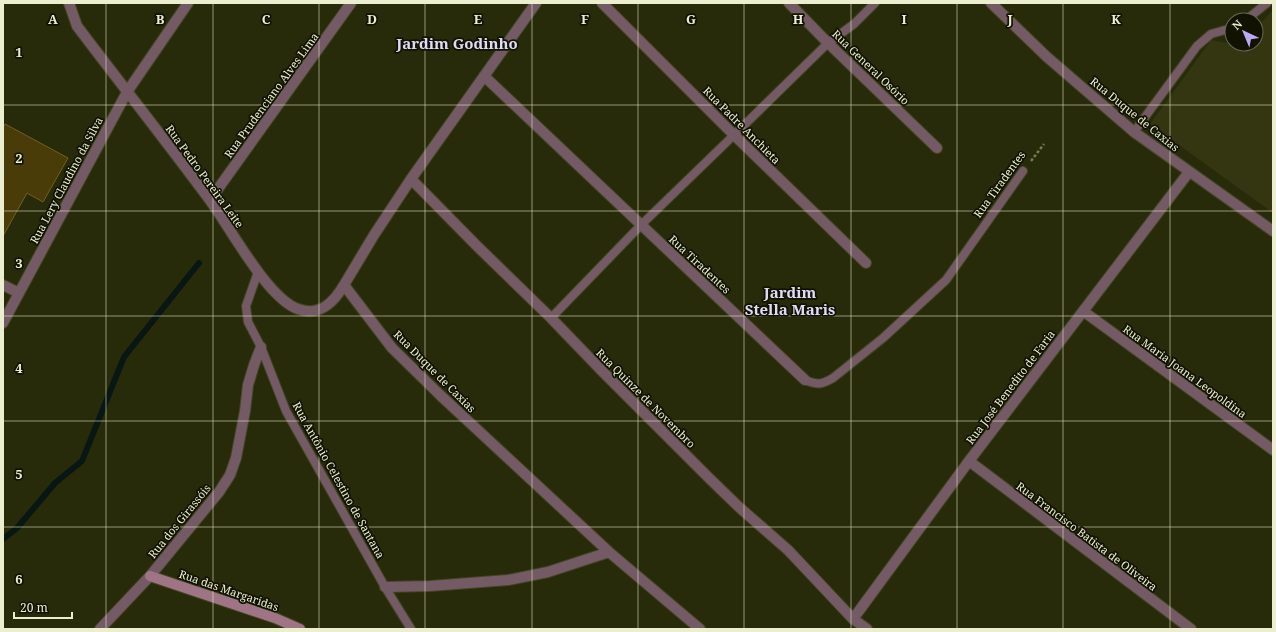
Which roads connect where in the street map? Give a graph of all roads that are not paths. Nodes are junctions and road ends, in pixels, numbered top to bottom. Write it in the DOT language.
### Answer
graph roads {
  1 [pos="69,3"];
  2 [pos="188,3"];
  3 [pos="351,3"];
  4 [pos="536,3"];
  5 [pos="602,3"];
  6 [pos="789,3"];
  7 [pos="875,3"];
  8 [pos="991,3"];
  9 [pos="1267,3"];
  10 [pos="1256,12"];
  11 [pos="1224,30"];
  12 [pos="828,43"];
  13 [pos="484,76"];
  14 [pos="127,92"];
  15 [pos="1134,132"];
  16 [pos="734,135"];
  17 [pos="937,148"];
  18 [pos="1023,171"];
  19 [pos="1189,172"];
  20 [pos="411,179"];
  21 [pos="210,200"];
  22 [pos="641,225"];
  23 [pos="1273,231"];
  24 [pos="866,263"];
  25 [pos="258,272"];
  26 [pos="3,285"];
  27 [pos="344,286"];
  28 [pos="19,294"];
  29 [pos="1083,311"];
  30 [pos="551,318"];
  31 [pos="3,323"];
  32 [pos="261,347"];
  33 [pos="805,380"];
  34 [pos="1273,450"];
  35 [pos="969,461"];
  36 [pos="609,552"];
  37 [pos="150,576"];
  38 [pos="385,587"];
  39 [pos="853,619"];
  40 [pos="100,629"];
  41 [pos="300,629"];
  42 [pos="411,629"];
  43 [pos="700,629"];
  44 [pos="867,629"];
  45 [pos="1191,629"];
  1 -- 14 [label="street, Rua Pedro Pereira Leite"];
  2 -- 14 [label="street, Rua Lery Claudino da Silva"];
  3 -- 21 [label="street, Rua Prudenciano Alves Lima"];
  4 -- 13 [label="street"];
  5 -- 16 [label="street, Rua Padre Anchieta"];
  6 -- 12 [label="street, Rua General Osório"];
  7 -- 12 [label="lane"];
  8 -- 15 [label="street, Rua Duque de Caxias"];
  9 -- 10 [label="lane"];
  11 -- 15 [label="lane"];
  12 -- 16 [label="lane"];
  12 -- 17 [label="street, Rua General Osório"];
  13 -- 20 [label="street"];
  13 -- 22 [label="street, Rua Tiradentes"];
  14 -- 21 [label="street, Rua Pedro Pereira Leite"];
  14 -- 28 [label="street, Rua Lery Claudino da Silva"];
  15 -- 19 [label="street, Rua Duque de Caxias"];
  16 -- 22 [label="lane"];
  16 -- 24 [label="street, Rua Padre Anchieta"];
  18 -- 33 [label="lane, Rua Tiradentes"];
  19 -- 23 [label="street, Rua Duque de Caxias"];
  19 -- 29 [label="street, Rua José Benedito de Faria"];
  20 -- 27 [label="street"];
  20 -- 30 [label="street, Rua Quinze de Novembro"];
  21 -- 25 [label="street, Rua Pedro Pereira Leite"];
  22 -- 30 [label="lane"];
  22 -- 33 [label="street, Rua Tiradentes"];
  25 -- 27 [label="street, Rua Pedro Pereira Leite"];
  25 -- 32 [label="lane, Rua Antônio Celestino de Santana"];
  26 -- 28 [label="street"];
  27 -- 36 [label="street, Rua Duque de Caxias"];
  28 -- 31 [label="street, Rua Lery Claudino da Silva"];
  29 -- 34 [label="street, Rua Maria Joana Leopoldina"];
  29 -- 35 [label="street, Rua José Benedito de Faria"];
  30 -- 39 [label="street, Rua Quinze de Novembro"];
  32 -- 37 [label="street, Rua dos Girassóis"];
  32 -- 38 [label="lane, Rua Antônio Celestino de Santana"];
  35 -- 39 [label="street, Rua José Benedito de Faria"];
  35 -- 45 [label="street, Rua Francisco Batista de Oliveira"];
  36 -- 38 [label="street"];
  36 -- 43 [label="street, Rua Duque de Caxias"];
  37 -- 40 [label="street, Rua dos Girassóis"];
  37 -- 41 [label="street, Rua das Margaridas"];
  38 -- 42 [label="lane, Rua Antônio Celestino de Santana"];
  39 -- 44 [label="street, Rua Quinze de Novembro"];
}
